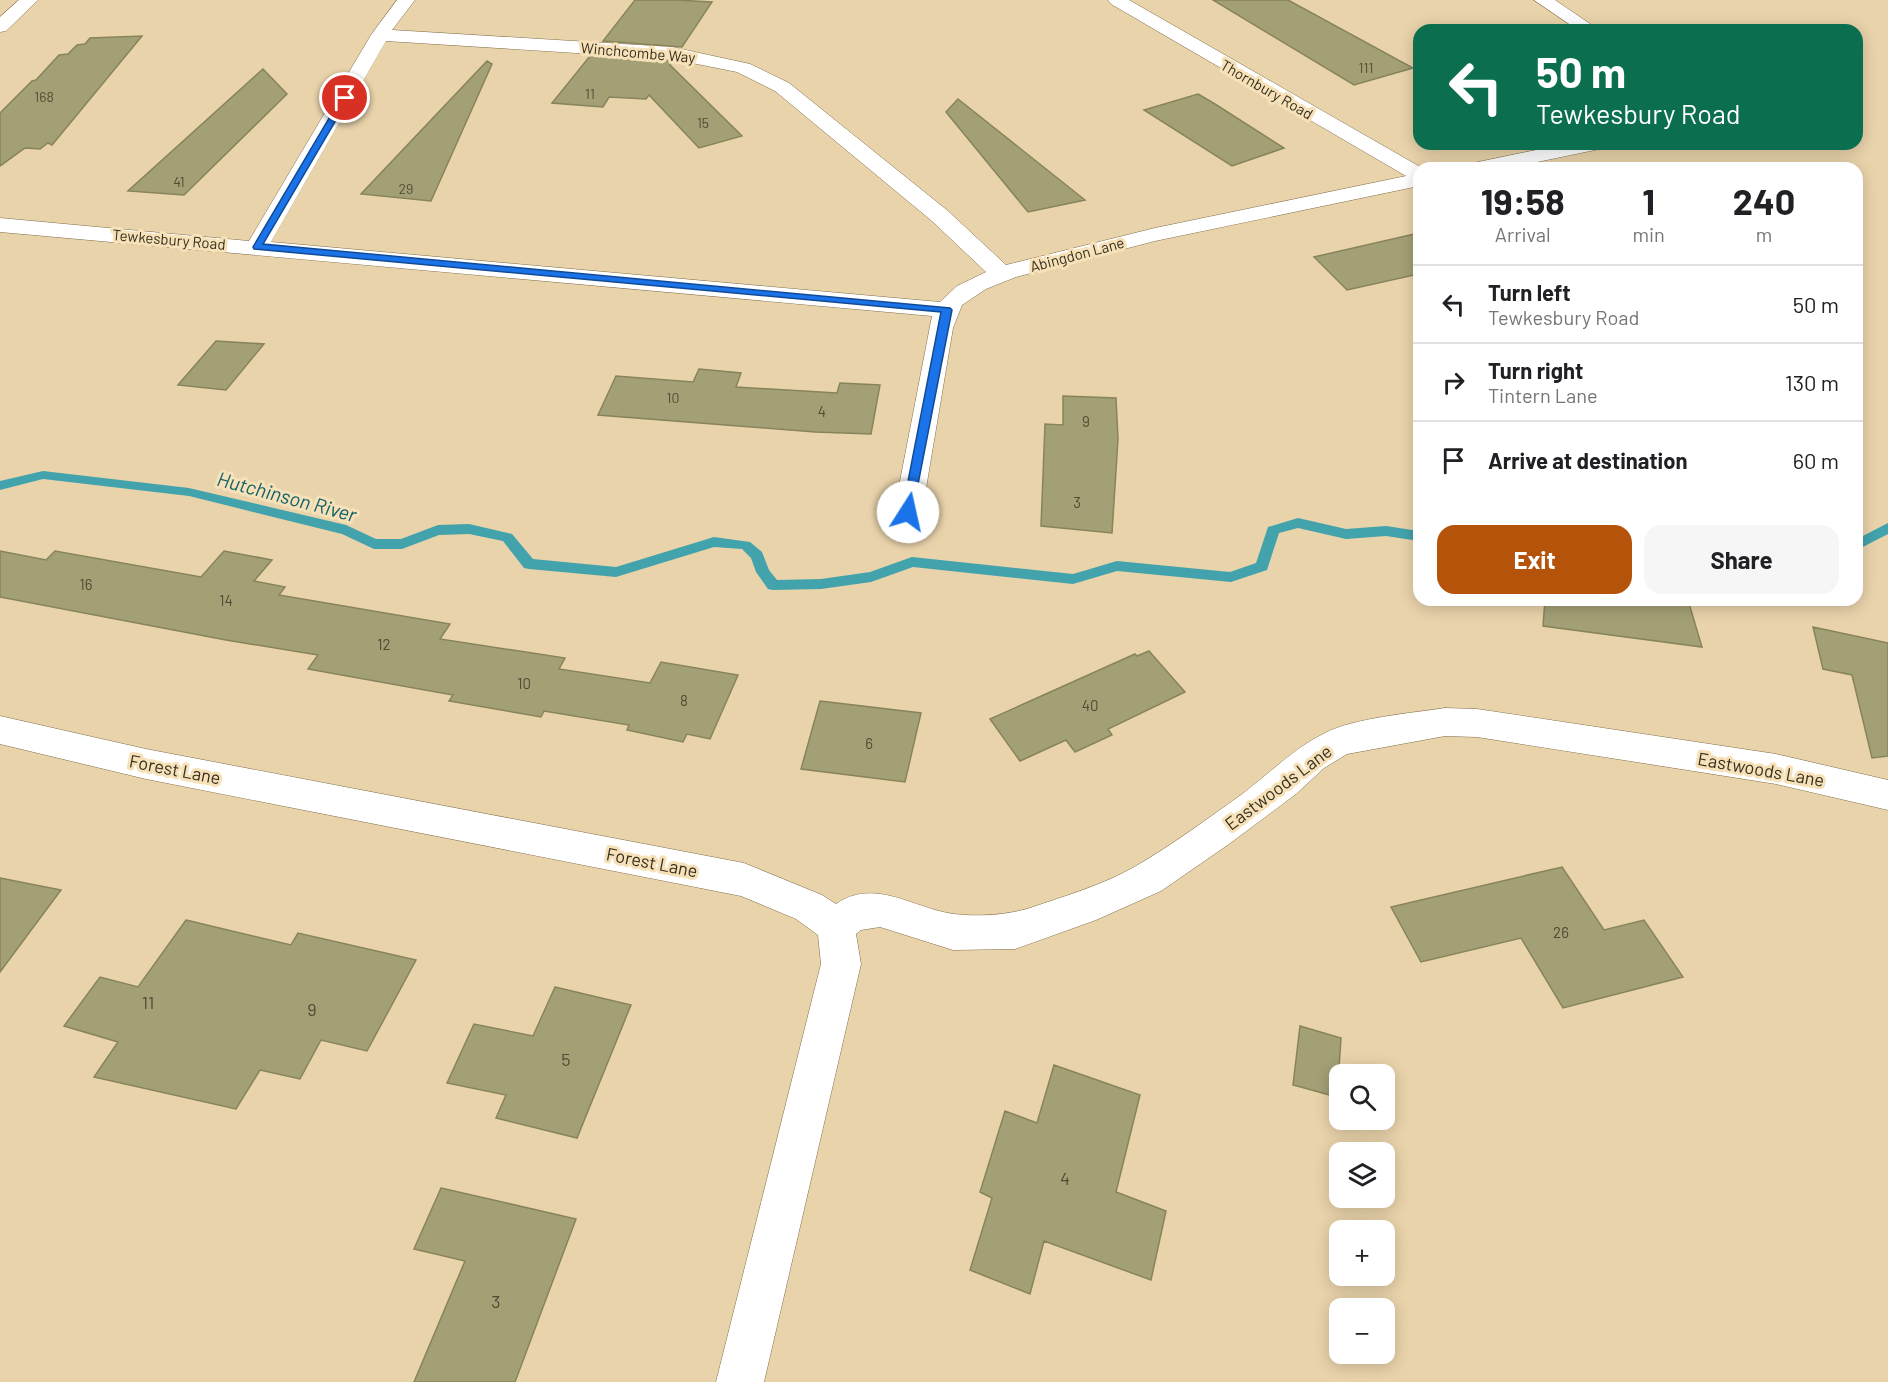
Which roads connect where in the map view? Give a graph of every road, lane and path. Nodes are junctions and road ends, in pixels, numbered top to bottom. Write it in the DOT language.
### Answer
graph roads {
  1 [pos="29,0"];
  2 [pos="406,0"];
  3 [pos="1117,0"];
  4 [pos="1543,0"];
  5 [pos="1581,24"];
  6 [pos="0,27"];
  7 [pos="380,35"];
  8 [pos="1566,150"];
  9 [pos="1507,162"];
  10 [pos="1413,172"];
  11 [pos="1413,181"];
  12 [pos="0,225"];
  13 [pos="257,247"];
  14 [pos="1002,274"];
  15 [pos="947,310"];
  16 [pos="908,512"];
  17 [pos="0,730"];
  18 [pos="1888,795"];
  19 [pos="836,926"];
  20 [pos="740,1382"];
  1 -- 6 [label="street"];
  2 -- 7 [label="street"];
  3 -- 10 [label="street, Thornbury Road"];
  4 -- 5 [label="street"];
  7 -- 13 [label="street"];
  7 -- 14 [label="street, Winchcombe Way"];
  8 -- 9 [label="street"];
  11 -- 14 [label="street, Abingdon Lane"];
  12 -- 13 [label="street, Tewkesbury Road"];
  13 -- 15 [label="street, Tewkesbury Road"];
  14 -- 15 [label="street, Abingdon Lane"];
  15 -- 16 [label="street"];
  17 -- 19 [label="street, Forest Lane"];
  18 -- 19 [label="street, Eastwoods Lane"];
  19 -- 20 [label="street"];
}
